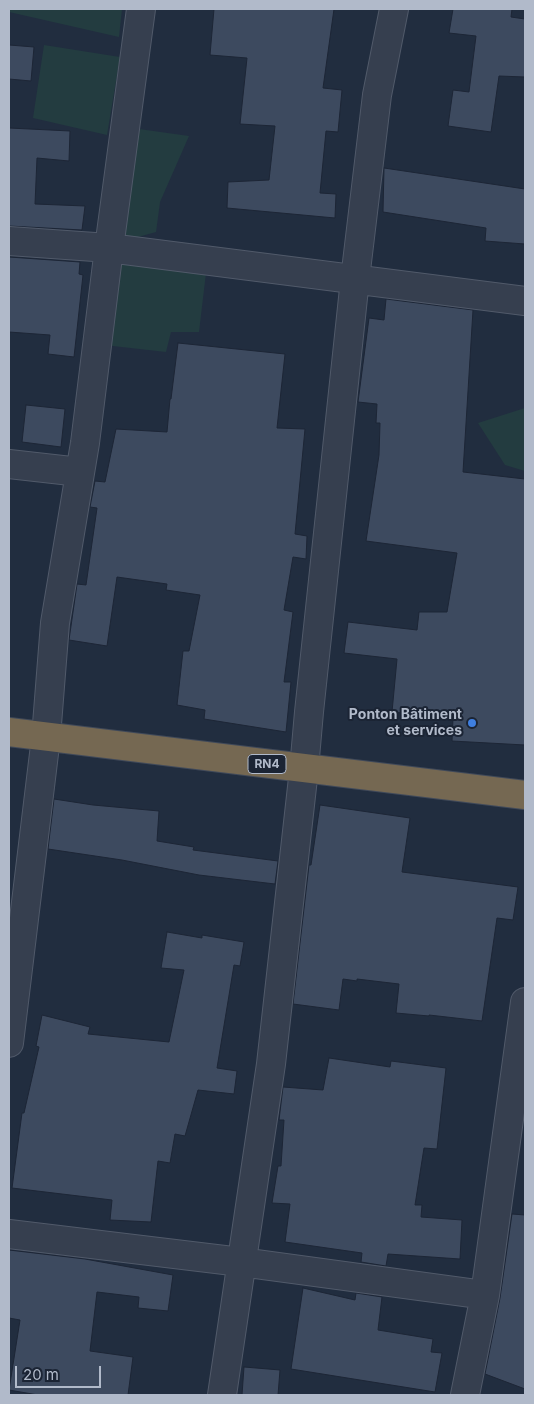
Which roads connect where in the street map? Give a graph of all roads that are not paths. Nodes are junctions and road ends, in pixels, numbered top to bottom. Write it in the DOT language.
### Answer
graph roads {
  1 [pos="141,9"];
  2 [pos="394,9"];
  3 [pos="9,241"];
  4 [pos="109,248"];
  5 [pos="355,279"];
  6 [pos="525,301"];
  7 [pos="9,464"];
  8 [pos="80,472"];
  9 [pos="9,732"];
  10 [pos="46,737"];
  11 [pos="304,769"];
  12 [pos="525,795"];
  13 [pos="525,1002"];
  14 [pos="9,1042"];
  15 [pos="9,1234"];
  16 [pos="241,1262"];
  17 [pos="485,1295"];
  18 [pos="222,1395"];
  19 [pos="465,1395"];
  1 -- 4 [label="street"];
  2 -- 5 [label="street"];
  3 -- 4 [label="street"];
  4 -- 5 [label="street"];
  4 -- 8 [label="street"];
  5 -- 6 [label="street"];
  5 -- 11 [label="street"];
  7 -- 8 [label="street"];
  8 -- 10 [label="street"];
  9 -- 10 [label="highway, RN4"];
  10 -- 11 [label="highway, RN4"];
  10 -- 14 [label="street"];
  11 -- 12 [label="highway, RN4"];
  11 -- 16 [label="street"];
  13 -- 17 [label="street"];
  15 -- 16 [label="street"];
  16 -- 17 [label="street"];
  16 -- 18 [label="street"];
  17 -- 19 [label="street"];
}
